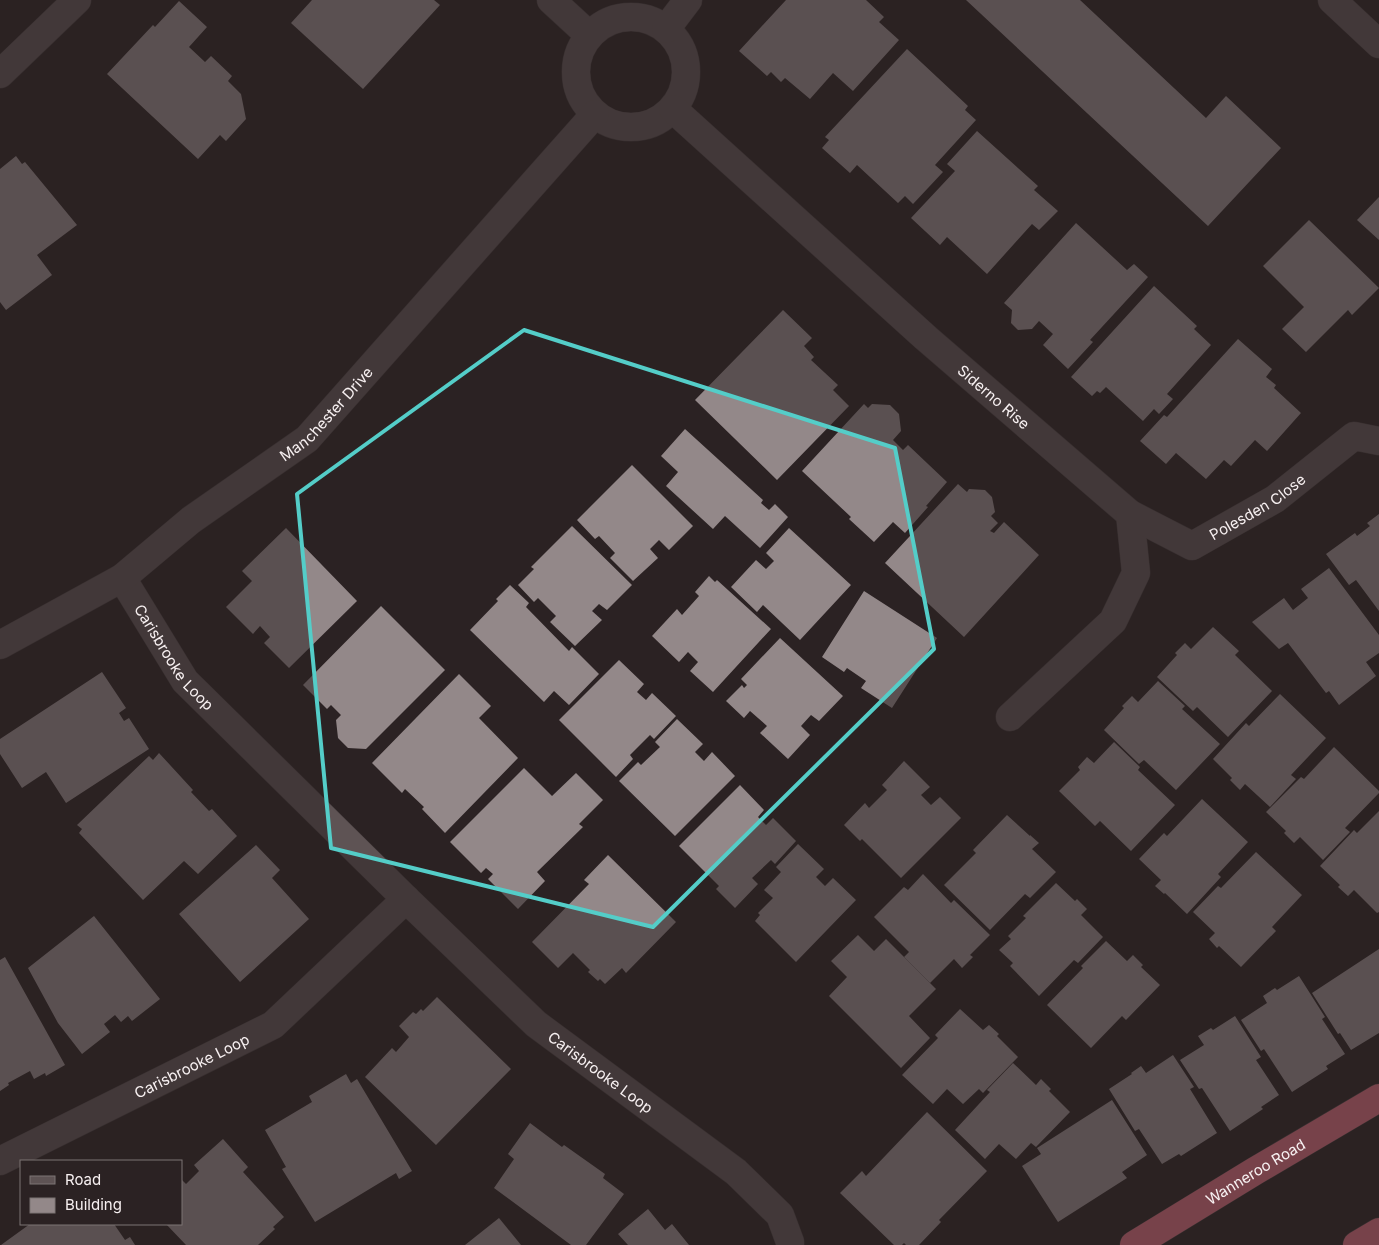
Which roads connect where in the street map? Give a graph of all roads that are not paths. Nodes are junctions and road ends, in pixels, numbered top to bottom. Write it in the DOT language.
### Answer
graph roads {
  1 [pos="77,0"];
  2 [pos="551,0"];
  3 [pos="688,0"];
  4 [pos="1332,0"];
  5 [pos="666,29"];
  6 [pos="589,34"];
  7 [pos="1379,44"];
  8 [pos="0,74"];
  9 [pos="672,109"];
  10 [pos="595,114"];
  11 [pos="1379,441"];
  12 [pos="1130,514"];
  13 [pos="122,578"];
  14 [pos="0,645"];
  15 [pos="1010,717"];
  16 [pos="406,899"];
  17 [pos="1379,1098"];
  18 [pos="0,1161"];
  19 [pos="1379,1232"];
  20 [pos="790,1245"];
  21 [pos="1134,1245"];
  22 [pos="1357,1245"];
  1 -- 8 [label="street"];
  2 -- 6 [label="street"];
  3 -- 5 [label="street"];
  4 -- 7 [label="street"];
  5 -- 6 [label="street"];
  5 -- 9 [label="street"];
  6 -- 10 [label="street"];
  9 -- 10 [label="street"];
  9 -- 12 [label="street, Siderno Rise"];
  10 -- 13 [label="street, Manchester Drive"];
  11 -- 12 [label="street, Polesden Close"];
  12 -- 15 [label="street"];
  13 -- 14 [label="street, Manchester Drive"];
  13 -- 16 [label="street, Carisbrooke Loop"];
  16 -- 18 [label="street, Carisbrooke Loop"];
  16 -- 20 [label="street, Carisbrooke Loop"];
  17 -- 21 [label="highway, Wanneroo Road"];
  19 -- 22 [label="highway"];
}
